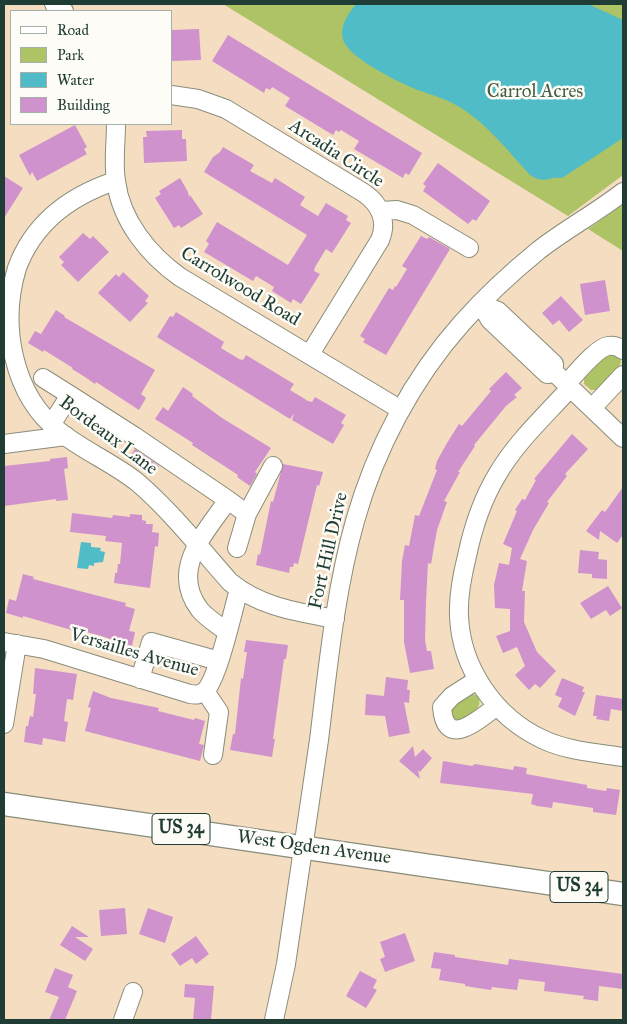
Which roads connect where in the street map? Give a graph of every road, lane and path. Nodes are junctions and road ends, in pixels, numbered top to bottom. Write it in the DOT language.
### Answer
graph roads {
  1 [pos="172,95"];
  2 [pos="116,125"];
  3 [pos="115,181"];
  4 [pos="623,192"];
  5 [pos="381,211"];
  6 [pos="469,248"];
  7 [pos="481,304"];
  8 [pos="5,334"];
  9 [pos="623,350"];
  10 [pos="310,354"];
  11 [pos="623,375"];
  12 [pos="43,378"];
  13 [pos="564,382"];
  14 [pos="70,395"];
  15 [pos="592,408"];
  16 [pos="401,410"];
  17 [pos="52,425"];
  18 [pos="66,436"];
  19 [pos="623,438"];
  20 [pos="4,444"];
  21 [pos="273,466"];
  22 [pos="228,500"];
  23 [pos="247,514"];
  24 [pos="197,545"];
  25 [pos="237,548"];
  26 [pos="239,589"];
  27 [pos="335,619"];
  28 [pos="227,632"];
  29 [pos="10,643"];
  30 [pos="219,661"];
  31 [pos="140,679"];
  32 [pos="477,680"];
  33 [pos="206,691"];
  34 [pos="497,706"];
  35 [pos="4,724"];
  36 [pos="213,755"];
  37 [pos="623,757"];
  38 [pos="4,804"];
  39 [pos="304,846"];
  40 [pos="623,894"];
  41 [pos="133,992"];
  42 [pos="123,1020"];
  43 [pos="274,1020"];
  1 -- 5 [label="street, Arcadia Circle"];
  2 -- 3 [label="street, Carrolwood Road"];
  3 -- 8 [label="street, Bordeaux Lane"];
  3 -- 10 [label="street, Carrolwood Road"];
  4 -- 7 [label="street, Fort Hill Drive"];
  5 -- 6 [label="street"];
  5 -- 10 [label="street, Arcadia Circle"];
  7 -- 13 [label="street"];
  7 -- 16 [label="street, Fort Hill Drive"];
  8 -- 17 [label="street, Bordeaux Lane"];
  9 -- 13 [label="street"];
  10 -- 16 [label="street, Carrolwood Road"];
  11 -- 15 [label="street"];
  12 -- 14 [label="street"];
  13 -- 15 [label="street"];
  13 -- 32 [label="street"];
  14 -- 17 [label="street"];
  14 -- 22 [label="street"];
  15 -- 19 [label="street"];
  16 -- 27 [label="street, Fort Hill Drive"];
  17 -- 18 [label="street, Bordeaux Lane"];
  18 -- 20 [label="street"];
  18 -- 24 [label="street, Bordeaux Lane"];
  21 -- 23 [label="street"];
  22 -- 23 [label="street"];
  22 -- 24 [label="street"];
  23 -- 25 [label="street"];
  24 -- 26 [label="street, Bordeaux Lane"];
  24 -- 28 [label="street"];
  26 -- 27 [label="street, Bordeaux Lane"];
  26 -- 28 [label="street, Versailles Avenue"];
  27 -- 39 [label="street, Fort Hill Drive"];
  28 -- 30 [label="street, Versailles Avenue"];
  29 -- 31 [label="street, Versailles Avenue"];
  29 -- 35 [label="street"];
  30 -- 31 [label="street"];
  30 -- 33 [label="street, Versailles Avenue"];
  31 -- 33 [label="street, Versailles Avenue"];
  32 -- 34 [label="street"];
  32 -- 34 [label="street"];
  33 -- 36 [label="street"];
  34 -- 37 [label="street"];
  38 -- 39 [label="main road, West Ogden Avenue / US 34"];
  39 -- 40 [label="main road, West Ogden Avenue / US 34"];
  39 -- 43 [label="street, Fort Hill Drive"];
  41 -- 42 [label="street"];
}
